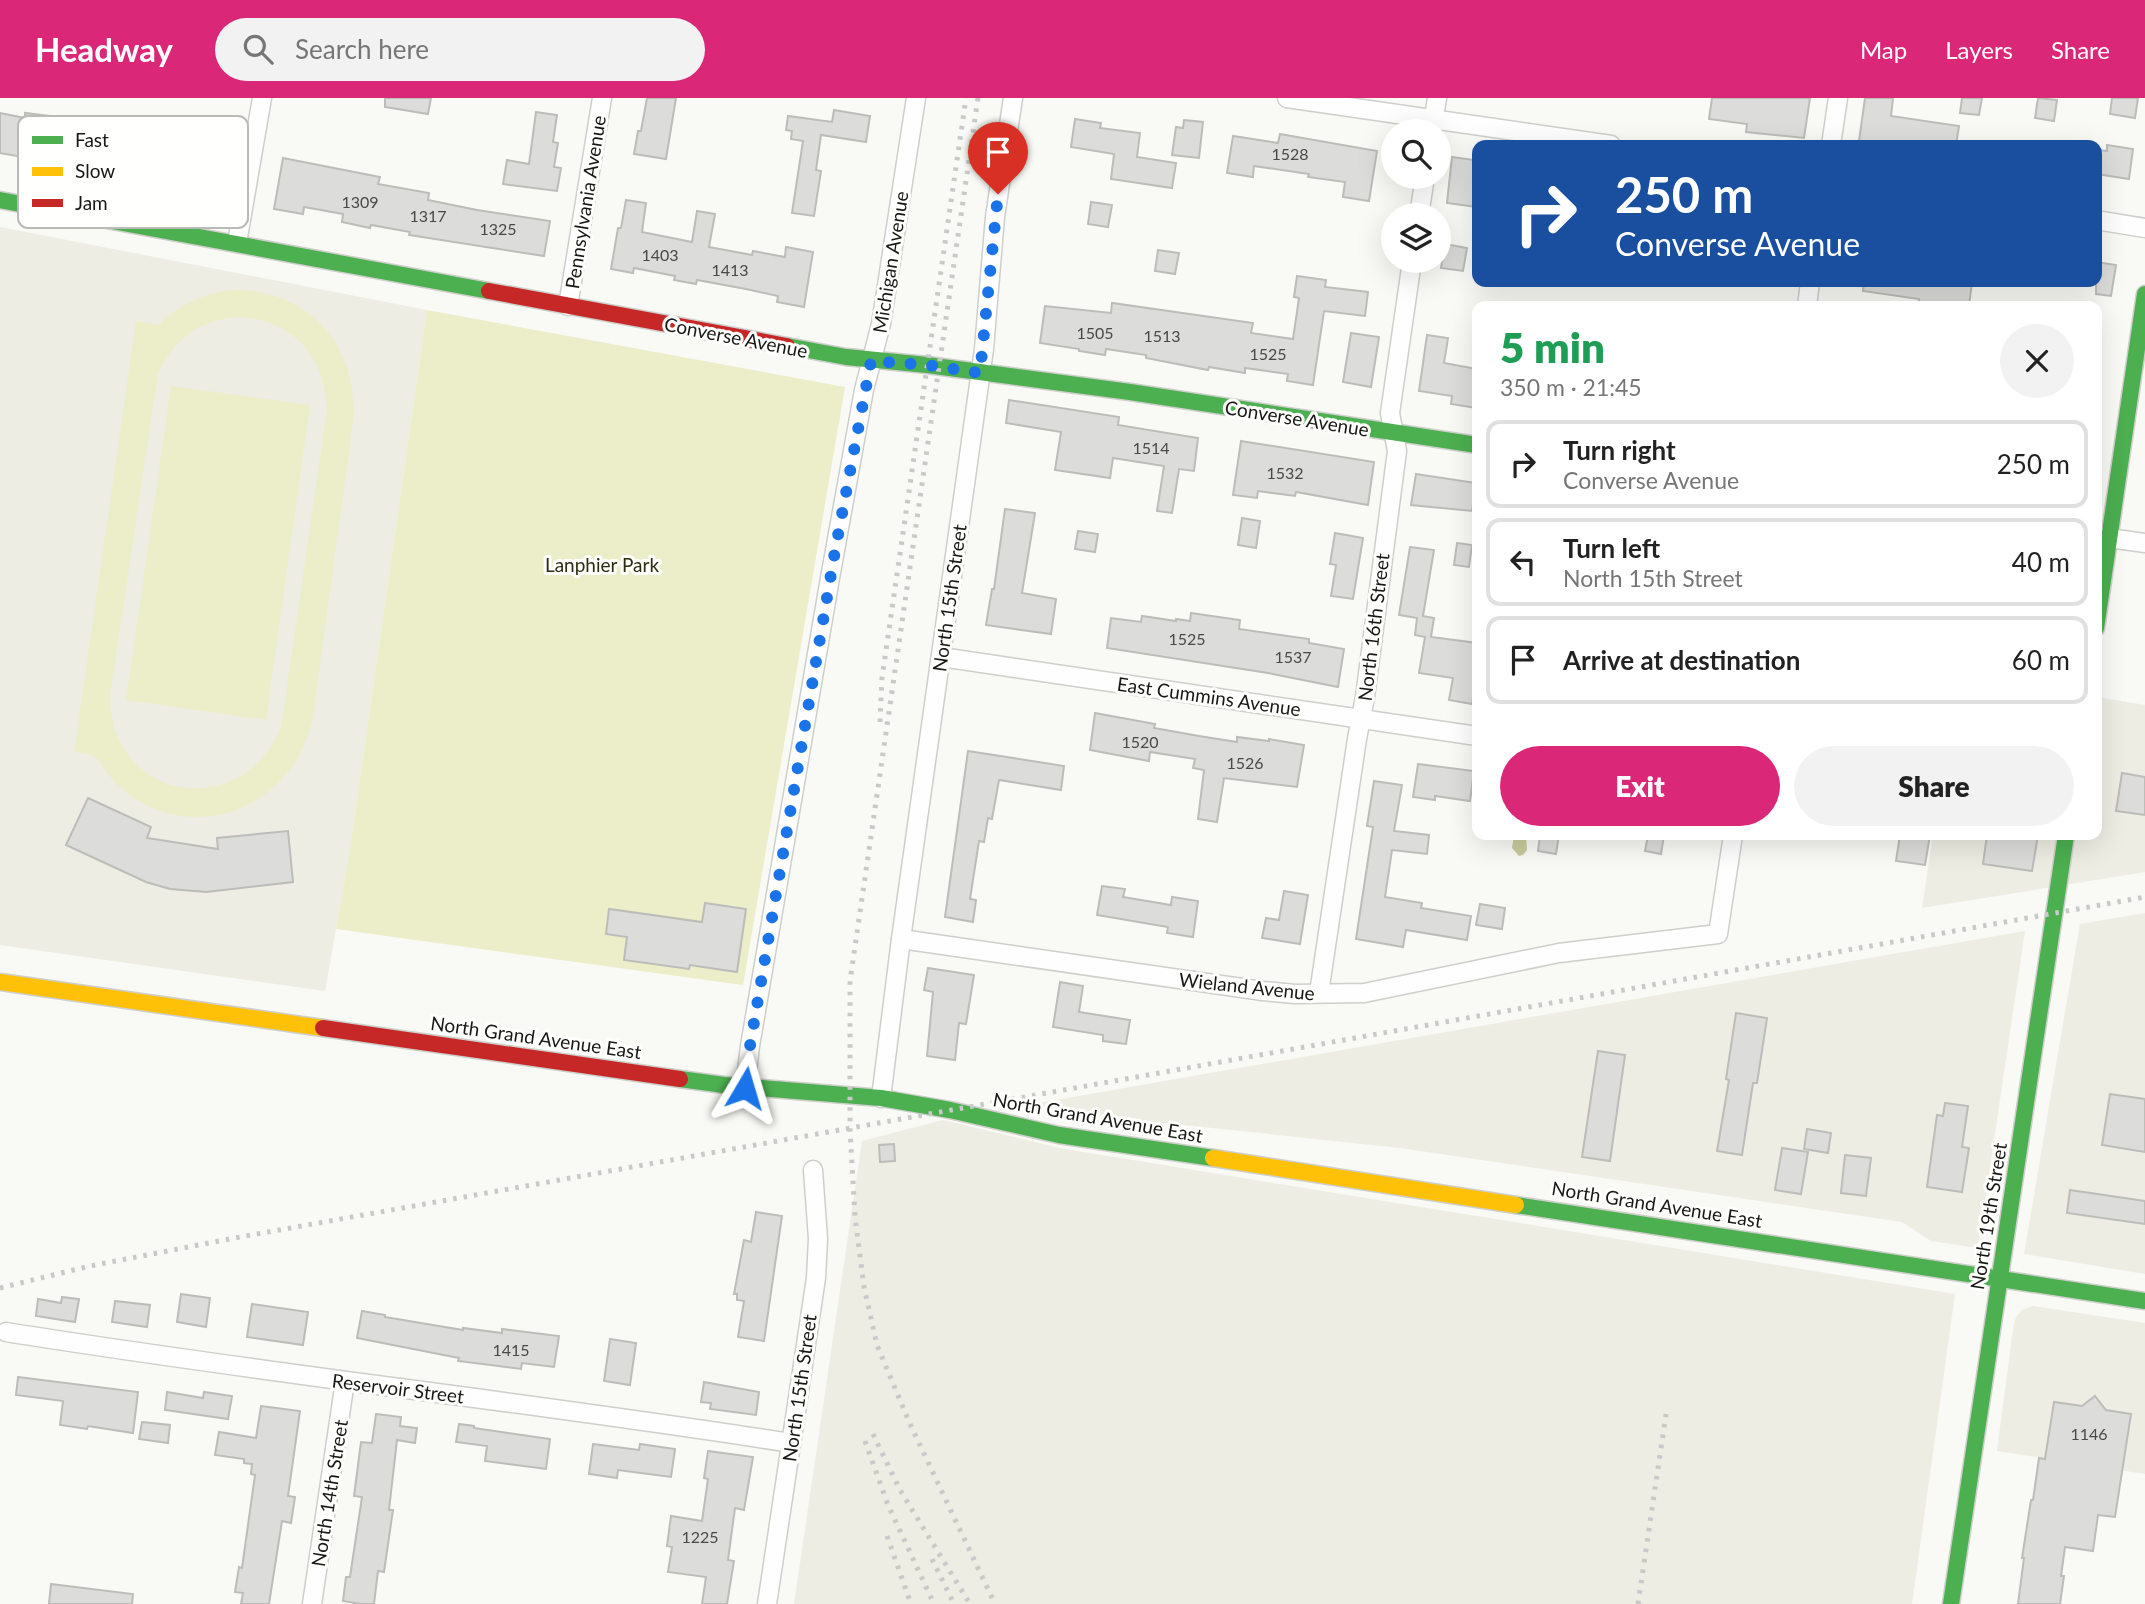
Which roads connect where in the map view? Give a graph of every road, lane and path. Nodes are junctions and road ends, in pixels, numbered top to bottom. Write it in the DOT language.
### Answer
graph roads {
  1 [pos="262,98"];
  2 [pos="602,98"];
  3 [pos="916,98"];
  4 [pos="1013,98"];
  5 [pos="1287,98"];
  6 [pos="1437,98"];
  7 [pos="1838,98"];
  8 [pos="1401,119"];
  9 [pos="1434,119"];
  10 [pos="1451,127"];
  11 [pos="1566,140"];
  12 [pos="1832,140"];
  13 [pos="248,179"];
  14 [pos="0,200"];
  15 [pos="18,203"];
  16 [pos="2102,221"];
  17 [pos="154,228"];
  18 [pos="240,228"];
  19 [pos="2145,228"];
  20 [pos="237,243"];
  21 [pos="1410,273"];
  22 [pos="2145,294"];
  23 [pos="568,306"];
  24 [pos="871,361"];
  25 [pos="980,373"];
  26 [pos="1393,432"];
  27 [pos="1472,444"];
  28 [pos="2103,537"];
  29 [pos="2145,542"];
  30 [pos="941,657"];
  31 [pos="1361,718"];
  32 [pos="1472,735"];
  33 [pos="1732,840"];
  34 [pos="2065,840"];
  35 [pos="901,939"];
  36 [pos="0,982"];
  37 [pos="1319,993"];
  38 [pos="745,1088"];
  39 [pos="881,1098"];
  40 [pos="813,1170"];
  41 [pos="2000,1280"];
  42 [pos="2145,1301"];
  43 [pos="6,1332"];
  44 [pos="345,1381"];
  45 [pos="791,1443"];
  46 [pos="312,1604"];
  47 [pos="767,1604"];
  48 [pos="1951,1604"];
  1 -- 13 [label="street"];
  2 -- 23 [label="street, Pennsylvania Avenue"];
  3 -- 24 [label="street, Michigan Avenue"];
  4 -- 25 [label="street, North 15th Street"];
  5 -- 8 [label="street"];
  6 -- 9 [label="street"];
  7 -- 12 [label="street"];
  10 -- 11 [label="street"];
  14 -- 15 [label="street, Converse Avenue"];
  16 -- 19 [label="street"];
  17 -- 20 [label="street, Converse Avenue"];
  18 -- 20 [label="street"];
  20 -- 23 [label="street, Converse Avenue"];
  21 -- 26 [label="street, North 16th Street"];
  22 -- 28 [label="street"];
  23 -- 24 [label="street, Converse Avenue"];
  24 -- 25 [label="street, Converse Avenue"];
  24 -- 38 [label="street, Michigan Avenue"];
  25 -- 26 [label="street, Converse Avenue"];
  25 -- 30 [label="street, North 15th Street"];
  26 -- 27 [label="street, Converse Avenue"];
  26 -- 31 [label="street, North 16th Street"];
  28 -- 29 [label="street"];
  30 -- 31 [label="street, East Cummins Avenue"];
  30 -- 35 [label="street, North 15th Street"];
  31 -- 32 [label="street, East Cummins Avenue"];
  31 -- 37 [label="street, North 16th Street"];
  33 -- 37 [label="street, Wieland Avenue"];
  34 -- 41 [label="street, North 19th Street"];
  35 -- 37 [label="street, Wieland Avenue"];
  35 -- 39 [label="street, North 15th Street"];
  36 -- 38 [label="street, North Grand Avenue East"];
  38 -- 39 [label="street, North Grand Avenue East"];
  39 -- 41 [label="street, North Grand Avenue East"];
  40 -- 45 [label="street, North 15th Street"];
  41 -- 42 [label="street, North Grand Avenue East"];
  41 -- 48 [label="street, North 19th Street"];
  43 -- 44 [label="street, Reservoir Street"];
  44 -- 45 [label="street, Reservoir Street"];
  44 -- 46 [label="street, North 14th Street"];
  45 -- 47 [label="street, North 15th Street"];
}
